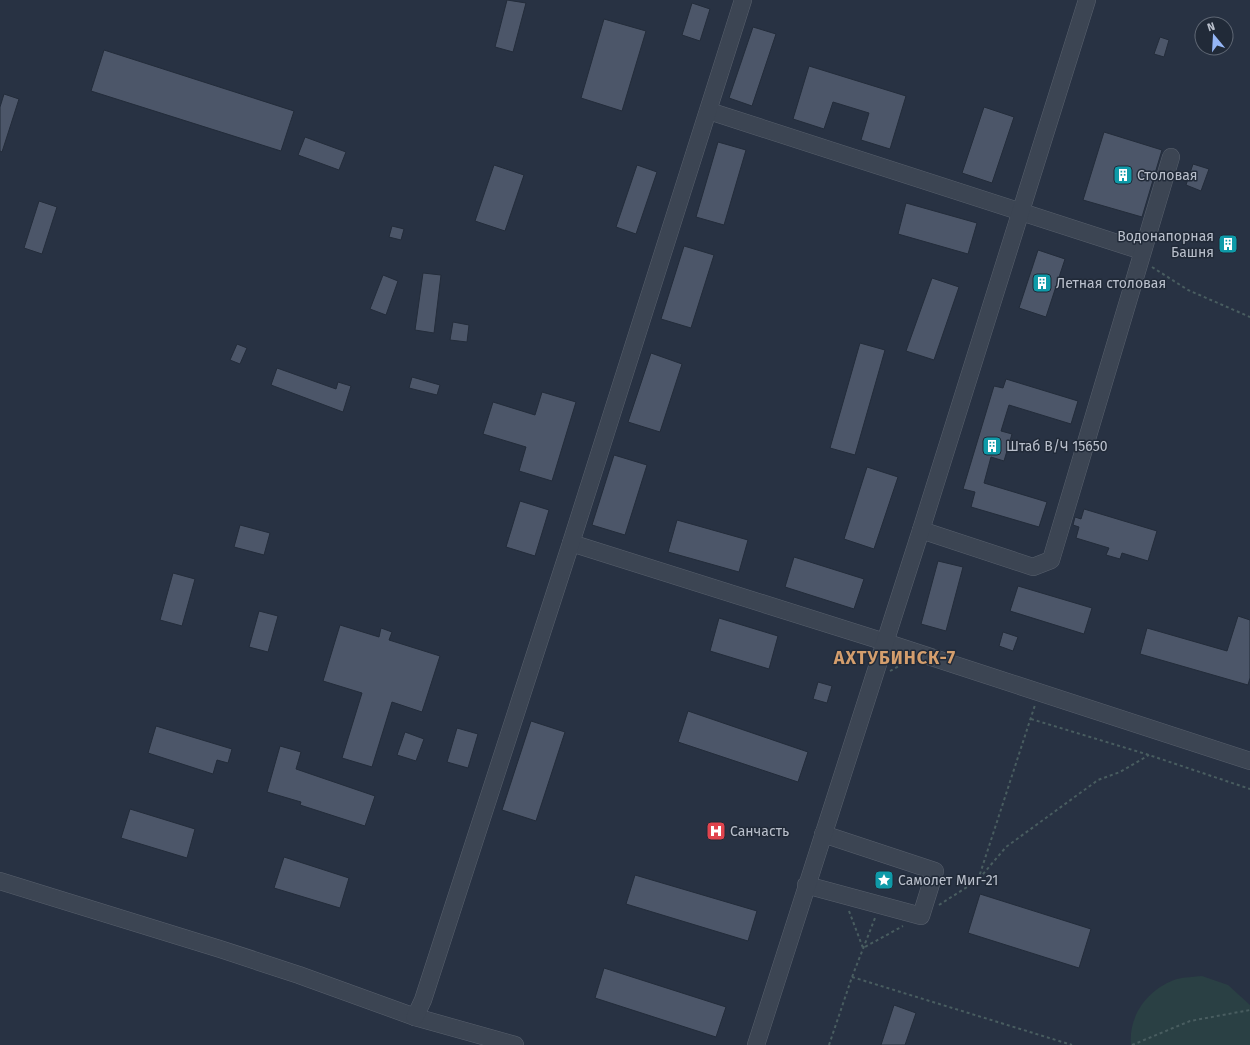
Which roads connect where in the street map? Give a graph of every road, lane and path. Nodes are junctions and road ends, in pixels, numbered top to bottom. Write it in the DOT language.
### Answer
graph roads {
  1 [pos="743,0"];
  2 [pos="1087,0"];
  3 [pos="709,112"];
  4 [pos="1171,157"];
  5 [pos="1020,211"];
  6 [pos="1140,255"];
  7 [pos="1250,317"];
  8 [pos="922,530"];
  9 [pos="571,543"];
  10 [pos="885,642"];
  11 [pos="908,660"];
  12 [pos="885,674"];
  13 [pos="1036,700"];
  14 [pos="1031,719"];
  15 [pos="1149,755"];
  16 [pos="1250,761"];
  17 [pos="1250,789"];
  18 [pos="823,834"];
  19 [pos="978,880"];
  20 [pos="0,881"];
  21 [pos="806,885"];
  22 [pos="839,894"];
  23 [pos="880,905"];
  24 [pos="921,916"];
  25 [pos="863,948"];
  26 [pos="852,977"];
  27 [pos="1250,1010"];
  28 [pos="415,1017"];
  29 [pos="514,1045"];
  30 [pos="756,1045"];
  31 [pos="829,1045"];
  32 [pos="1072,1045"];
  33 [pos="1132,1045"];
  1 -- 3 [label="street"];
  2 -- 5 [label="street"];
  3 -- 5 [label="street"];
  3 -- 9 [label="street"];
  4 -- 6 [label="street"];
  5 -- 6 [label="street"];
  5 -- 8 [label="street"];
  6 -- 7 [label="path"];
  6 -- 8 [label="street"];
  8 -- 10 [label="street"];
  9 -- 10 [label="street"];
  9 -- 28 [label="street"];
  10 -- 16 [label="street"];
  10 -- 18 [label="street"];
  11 -- 12 [label="path"];
  13 -- 14 [label="path"];
  14 -- 15 [label="path"];
  14 -- 19 [label="path"];
  15 -- 17 [label="path"];
  15 -- 19 [label="path"];
  18 -- 21 [label="street"];
  18 -- 24 [label="street"];
  19 -- 24 [label="path"];
  20 -- 28 [label="street"];
  21 -- 22 [label="street"];
  21 -- 30 [label="street"];
  22 -- 23 [label="street"];
  22 -- 25 [label="path"];
  23 -- 24 [label="street"];
  23 -- 25 [label="path"];
  24 -- 25 [label="path"];
  25 -- 26 [label="path"];
  26 -- 31 [label="path"];
  26 -- 32 [label="path"];
  27 -- 33 [label="path"];
  28 -- 29 [label="street"];
}
